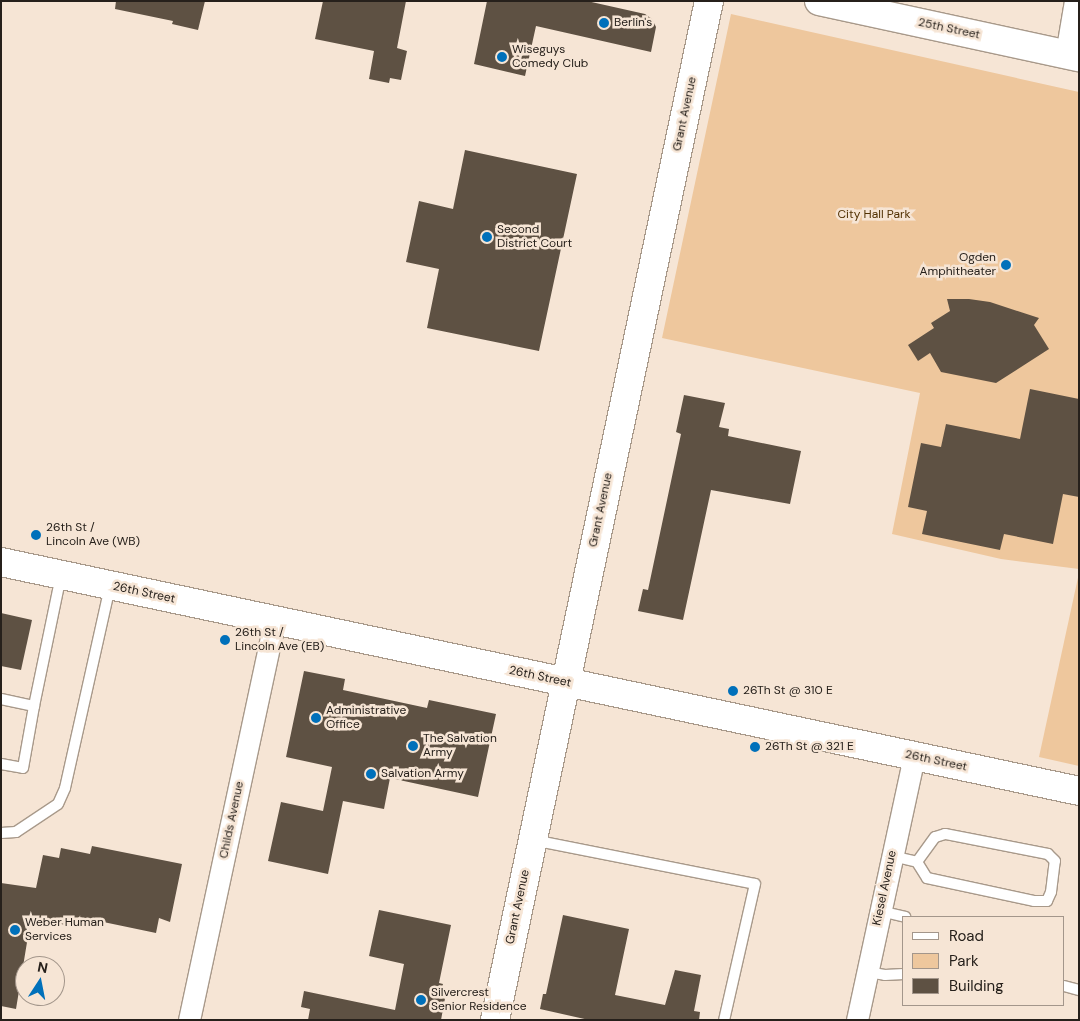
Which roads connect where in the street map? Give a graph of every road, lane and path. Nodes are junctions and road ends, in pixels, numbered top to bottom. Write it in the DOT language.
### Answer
graph roads {
  1 [pos="709,1"];
  2 [pos="819,1"];
  3 [pos="1075,1"];
  4 [pos="1072,56"];
  5 [pos="1,562"];
  6 [pos="61,575"];
  7 [pos="110,586"];
  8 [pos="275,620"];
  9 [pos="565,682"];
  10 [pos="1,699"];
  11 [pos="34,706"];
  12 [pos="914,756"];
  13 [pos="1,764"];
  14 [pos="1079,791"];
  15 [pos="1,834"];
  16 [pos="532,840"];
  17 [pos="892,856"];
  18 [pos="917,862"];
  19 [pos="880,911"];
  20 [pos="902,916"];
  21 [pos="867,972"];
  22 [pos="902,974"];
  23 [pos="1065,986"];
  24 [pos="1079,990"];
  25 [pos="190,1020"];
  26 [pos="495,1020"];
  27 [pos="724,1020"];
  28 [pos="857,1020"];
  1 -- 9 [label="street, Grant Avenue"];
  2 -- 4 [label="street, 25th Street"];
  3 -- 4 [label="street"];
  5 -- 6 [label="street, 26th Street"];
  6 -- 7 [label="street, 26th Street"];
  6 -- 11 [label="lane"];
  7 -- 8 [label="street, 26th Street"];
  7 -- 15 [label="lane"];
  8 -- 9 [label="street, 26th Street"];
  8 -- 25 [label="street, Childs Avenue"];
  9 -- 12 [label="street, 26th Street"];
  9 -- 16 [label="street, Grant Avenue"];
  10 -- 11 [label="lane"];
  11 -- 13 [label="lane"];
  12 -- 14 [label="street, 26th Street"];
  12 -- 17 [label="street, Kiesel Avenue"];
  16 -- 26 [label="street, Grant Avenue"];
  16 -- 27 [label="lane"];
  17 -- 18 [label="lane"];
  17 -- 19 [label="street, Kiesel Avenue"];
  18 -- 18 [label="lane"];
  19 -- 20 [label="lane"];
  19 -- 21 [label="street, Kiesel Avenue"];
  21 -- 22 [label="lane"];
  21 -- 28 [label="street, Kiesel Avenue"];
  23 -- 24 [label="lane"];
}
